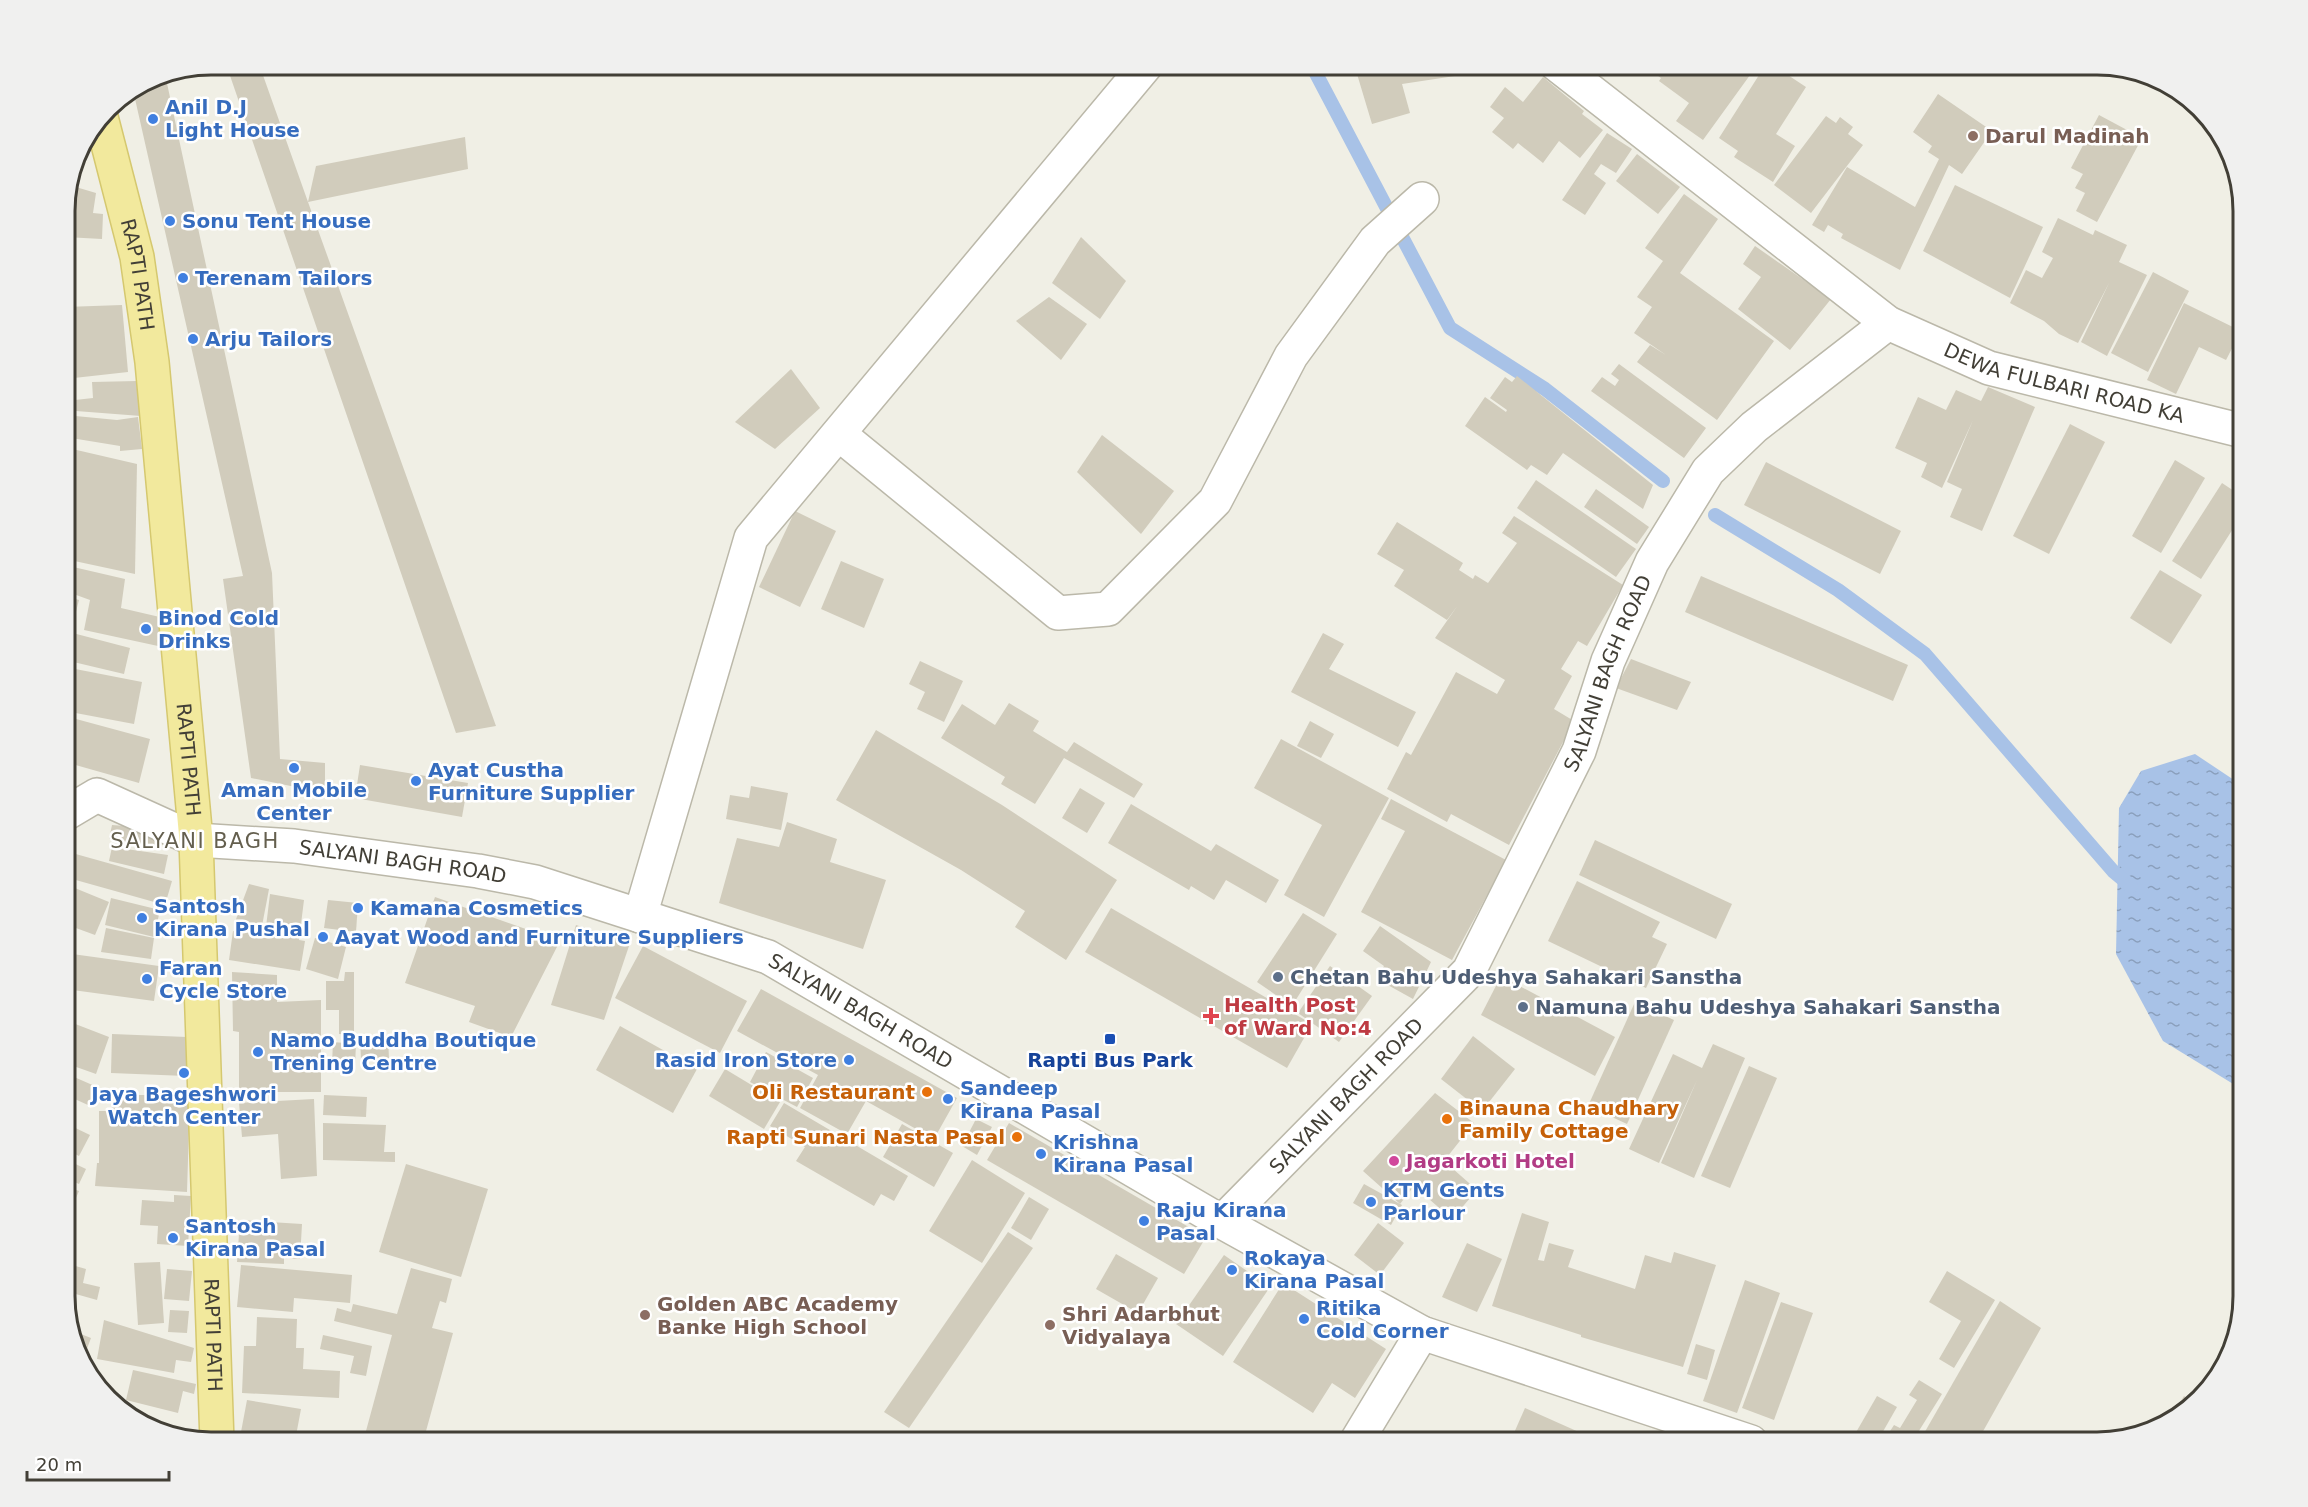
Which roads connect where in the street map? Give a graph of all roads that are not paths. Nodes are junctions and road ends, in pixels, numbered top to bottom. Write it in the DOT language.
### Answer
graph roads {
  1 [pos="1137,75"];
  2 [pos="1570,75"];
  3 [pos="104,127"];
  4 [pos="1422,199"];
  5 [pos="1888,323"];
  6 [pos="2233,428"];
  7 [pos="839,434"];
  8 [pos="75,808"];
  9 [pos="196,840"];
  10 [pos="640,916"];
  11 [pos="1222,1222"];
  12 [pos="1422,1333"];
  13 [pos="217,1432"];
  14 [pos="1363,1432"];
  15 [pos="1718,1432"];
  1 -- 7 [label="street"];
  2 -- 5 [label="street, DEWA FULBARI ROAD KA"];
  3 -- 9 [label="main road, RAPTI PATH"];
  4 -- 7 [label="street"];
  5 -- 6 [label="street, DEWA FULBARI ROAD KA"];
  5 -- 11 [label="street, SALYANI BAGH ROAD"];
  7 -- 10 [label="street"];
  8 -- 9 [label="street"];
  9 -- 10 [label="street, SALYANI BAGH ROAD"];
  9 -- 13 [label="main road, RAPTI PATH"];
  10 -- 11 [label="street, SALYANI BAGH ROAD"];
  11 -- 12 [label="street"];
  12 -- 14 [label="street"];
  12 -- 15 [label="street"];
}
